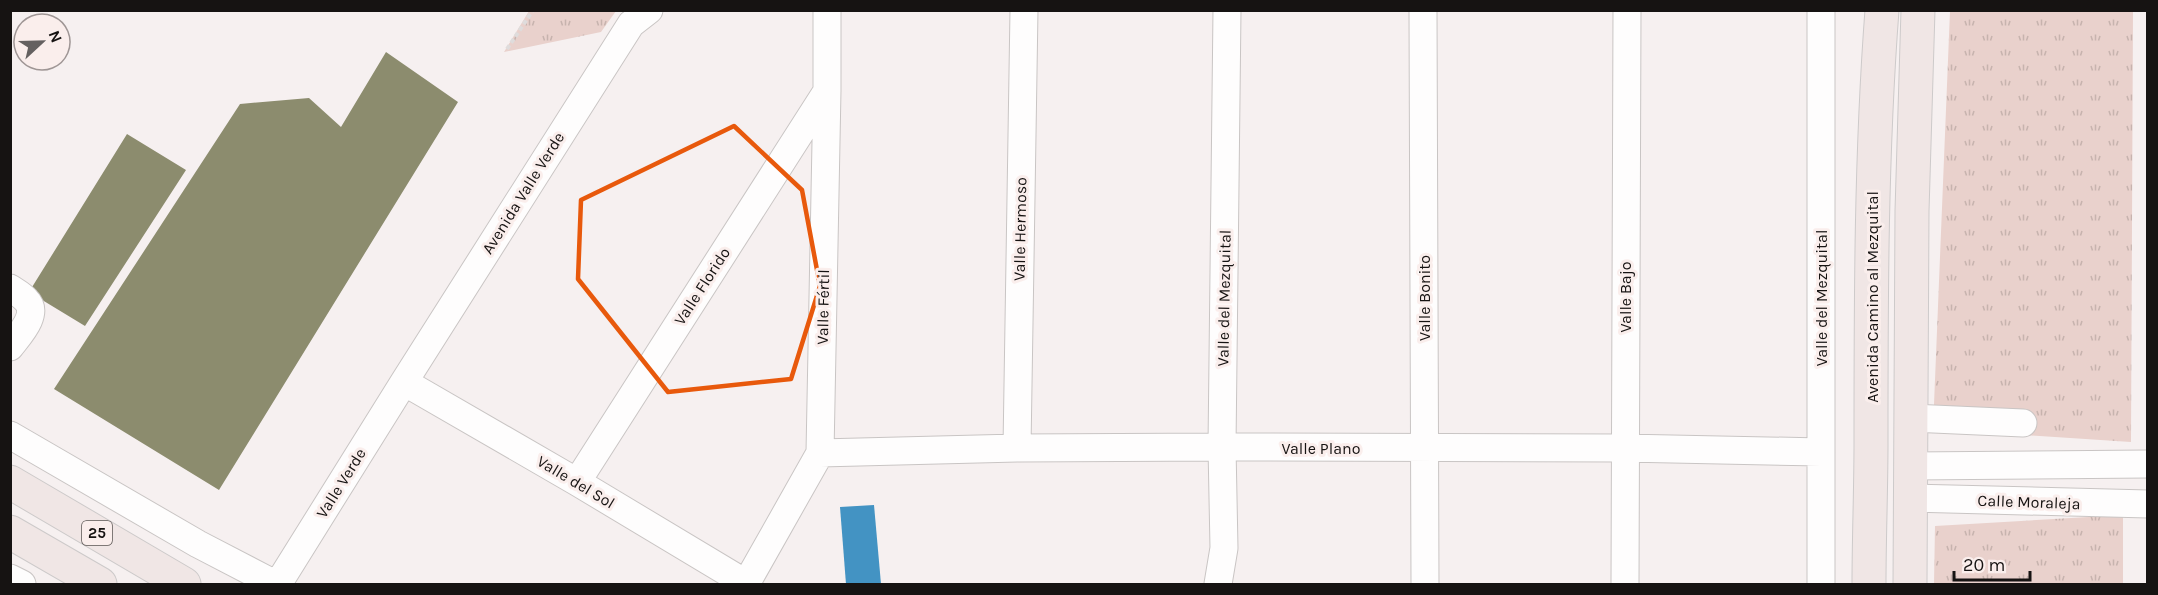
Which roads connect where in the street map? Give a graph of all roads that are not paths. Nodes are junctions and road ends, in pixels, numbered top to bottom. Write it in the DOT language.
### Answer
graph roads {
  1 [pos="649,10"];
  2 [pos="827,10"];
  3 [pos="1024,10"];
  4 [pos="1227,10"];
  5 [pos="1423,10"];
  6 [pos="1627,10"];
  7 [pos="1821,10"];
  8 [pos="1882,10"];
  9 [pos="1918,10"];
  10 [pos="827,90"];
  11 [pos="10,288"];
  12 [pos="10,347"];
  13 [pos="404,382"];
  14 [pos="1911,418"];
  15 [pos="2023,423"];
  16 [pos="10,435"];
  17 [pos="1871,446"];
  18 [pos="1222,447"];
  19 [pos="1017,448"];
  20 [pos="1624,448"];
  21 [pos="1425,449"];
  22 [pos="1821,452"];
  23 [pos="820,453"];
  24 [pos="2092,464"];
  25 [pos="2148,464"];
  26 [pos="1910,466"];
  27 [pos="1881,480"];
  28 [pos="10,482"];
  29 [pos="577,482"];
  30 [pos="1910,498"];
  31 [pos="2091,503"];
  32 [pos="2148,504"];
  33 [pos="1869,518"];
  34 [pos="10,532"];
  35 [pos="10,578"];
  36 [pos="747,584"];
  37 [pos="21,585"];
  38 [pos="100,585"];
  39 [pos="184,585"];
  40 [pos="276,585"];
  41 [pos="1218,585"];
  42 [pos="1425,585"];
  43 [pos="1625,585"];
  44 [pos="1821,585"];
  45 [pos="1869,585"];
  46 [pos="1910,585"];
  1 -- 13 [label="street, Avenida Valle Verde"];
  2 -- 10 [label="street, Valle Fértil"];
  3 -- 19 [label="street, Valle Hermoso"];
  4 -- 18 [label="street, Valle del Mezquital"];
  5 -- 21 [label="street, Valle Bonito"];
  6 -- 20 [label="street, Valle Bajo"];
  7 -- 22 [label="street, Valle del Mezquital"];
  8 -- 17 [label="main road, Avenida Camino al Mezquital"];
  9 -- 14 [label="main road"];
  10 -- 23 [label="street, Valle Fértil"];
  10 -- 29 [label="street, Valle Florido"];
  11 -- 12 [label="street"];
  13 -- 29 [label="street, Valle del Sol"];
  13 -- 40 [label="street, Valle Verde"];
  14 -- 15 [label="street"];
  14 -- 26 [label="main road"];
  16 -- 40 [label="street"];
  17 -- 27 [label="main road"];
  17 -- 33 [label="main road, Avenida Camino al Mezquital"];
  18 -- 19 [label="street, Valle Plano"];
  18 -- 21 [label="street, Valle Plano"];
  18 -- 41 [label="street, Valle del Mezquital"];
  19 -- 23 [label="street, Valle Plano"];
  20 -- 21 [label="street, Valle Plano"];
  20 -- 22 [label="street, Valle Plano"];
  20 -- 43 [label="street, Valle Bajo"];
  21 -- 42 [label="street, Valle Bonito"];
  22 -- 44 [label="street, Valle del Mezquital"];
  23 -- 36 [label="street, Valle Fértil"];
  24 -- 25 [label="street"];
  24 -- 26 [label="street"];
  24 -- 31 [label="street"];
  26 -- 27 [label="main road"];
  26 -- 30 [label="main road"];
  27 -- 30 [label="main road"];
  27 -- 33 [label="main road"];
  28 -- 39 [label="main road, 25"];
  29 -- 36 [label="street, Valle del Sol"];
  30 -- 31 [label="street, Calle Moraleja"];
  30 -- 46 [label="main road"];
  31 -- 32 [label="street, Calle Moraleja"];
  33 -- 45 [label="main road, Avenida Camino al Mezquital"];
  34 -- 38 [label="main road"];
  35 -- 37 [label="street"];
}
